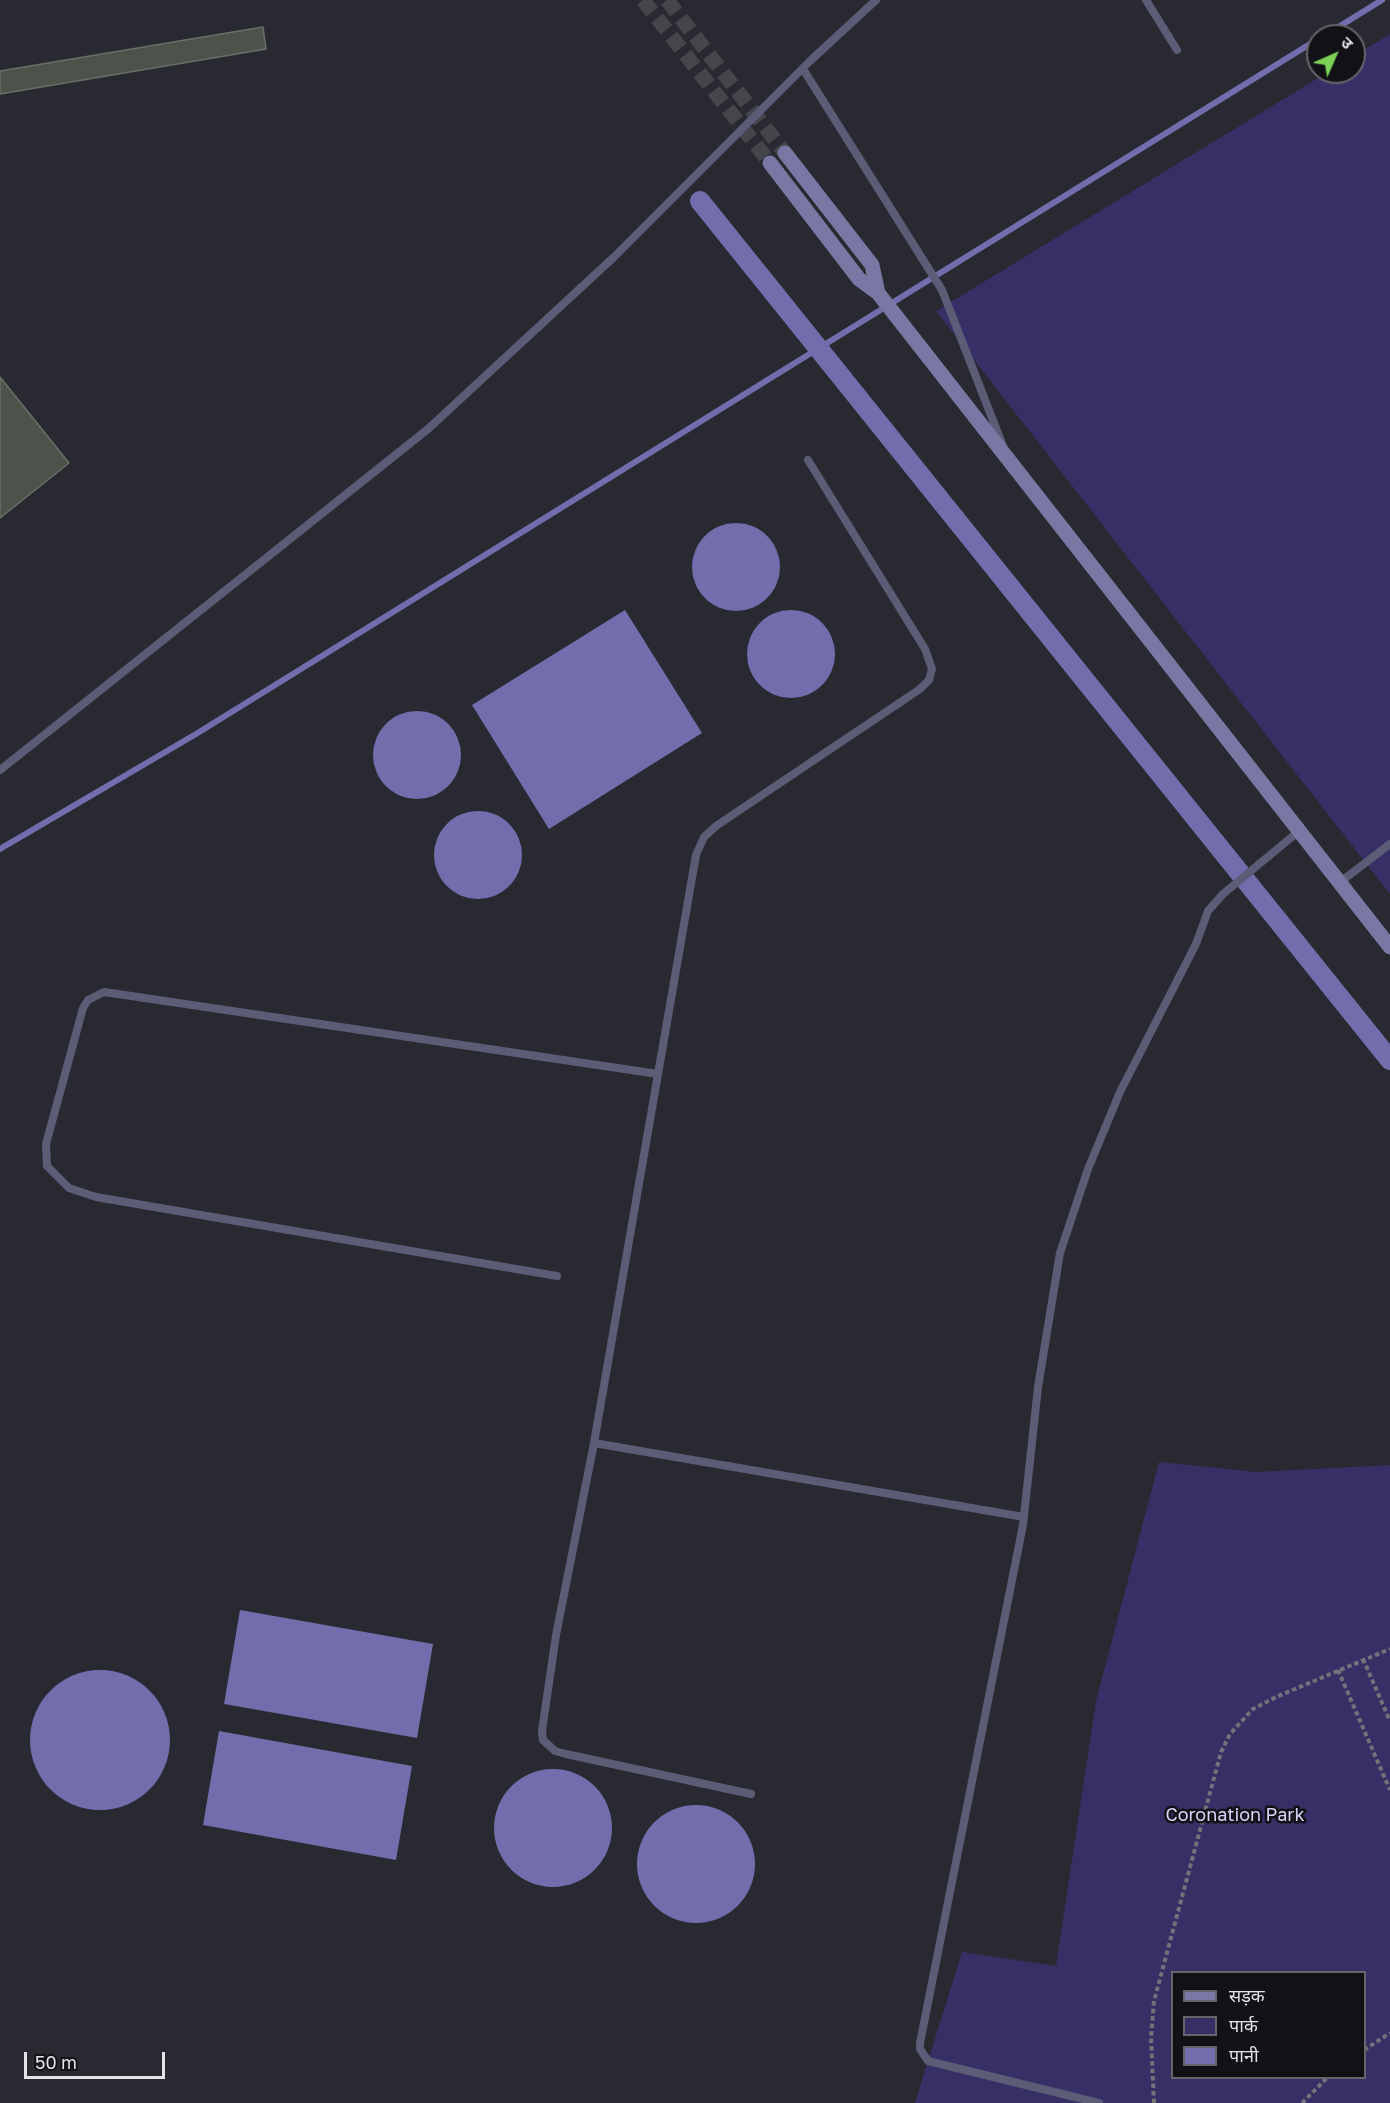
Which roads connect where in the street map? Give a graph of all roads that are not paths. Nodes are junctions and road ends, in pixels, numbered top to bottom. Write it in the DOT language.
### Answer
graph roads {
  1 [pos="876,0"];
  2 [pos="1146,0"];
  3 [pos="1177,50"];
  4 [pos="803,69"];
  5 [pos="785,153"];
  6 [pos="770,163"];
  7 [pos="878,293"];
  8 [pos="808,460"];
  9 [pos="1009,460"];
  10 [pos="0,770"];
  11 [pos="1299,831"];
  12 [pos="1390,844"];
  13 [pos="1340,883"];
  14 [pos="1390,947"];
  15 [pos="658,1074"];
  16 [pos="556,1276"];
  17 [pos="594,1443"];
  18 [pos="1024,1517"];
  19 [pos="751,1794"];
  20 [pos="1099,2103"];
  1 -- 4 [label="lane"];
  2 -- 3 [label="lane"];
  4 -- 9 [label="lane"];
  4 -- 10 [label="lane"];
  5 -- 7 [label="street"];
  6 -- 7 [label="street"];
  7 -- 9 [label="street"];
  8 -- 15 [label="lane"];
  9 -- 11 [label="street"];
  11 -- 13 [label="street"];
  11 -- 18 [label="lane"];
  12 -- 13 [label="lane"];
  13 -- 14 [label="street"];
  15 -- 16 [label="lane"];
  15 -- 17 [label="lane"];
  17 -- 18 [label="lane"];
  17 -- 19 [label="lane"];
  18 -- 20 [label="lane"];
}
